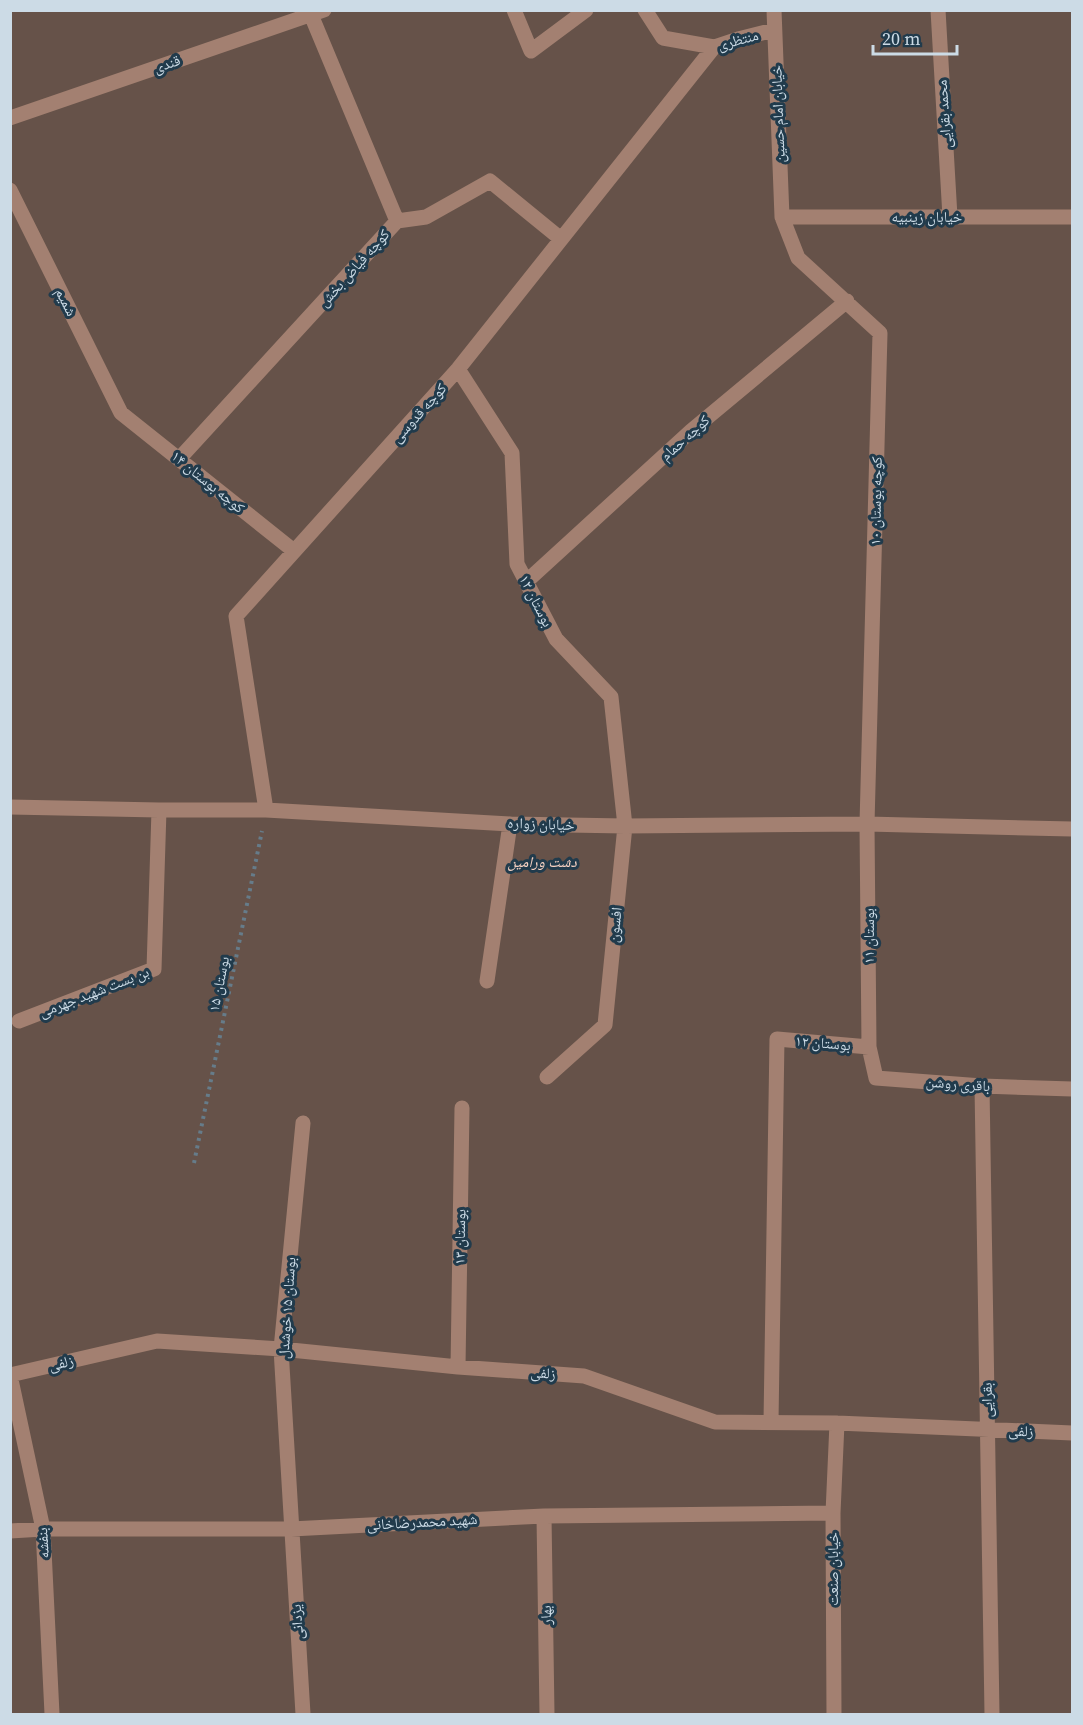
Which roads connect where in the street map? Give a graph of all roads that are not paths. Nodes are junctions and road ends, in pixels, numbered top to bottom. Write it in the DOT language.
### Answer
graph roads {
  1 [pos="514,10"];
  2 [pos="586,10"];
  3 [pos="645,10"];
  4 [pos="774,10"];
  5 [pos="938,10"];
  6 [pos="315,12"];
  7 [pos="774,30"];
  8 [pos="714,47"];
  9 [pos="10,118"];
  10 [pos="10,190"];
  11 [pos="782,217"];
  12 [pos="950,217"];
  13 [pos="1072,217"];
  14 [pos="397,221"];
  15 [pos="561,239"];
  16 [pos="847,301"];
  17 [pos="458,369"];
  18 [pos="122,413"];
  19 [pos="179,459"];
  20 [pos="294,551"];
  21 [pos="527,581"];
  22 [pos="10,807"];
  23 [pos="159,810"];
  24 [pos="266,810"];
  25 [pos="510,824"];
  26 [pos="867,824"];
  27 [pos="624,826"];
  28 [pos="1072,829"];
  29 [pos="487,981"];
  30 [pos="20,1021"];
  31 [pos="869,1047"];
  32 [pos="546,1077"];
  33 [pos="982,1086"];
  34 [pos="1072,1089"];
  35 [pos="462,1108"];
  36 [pos="303,1123"];
  37 [pos="281,1349"];
  38 [pos="458,1367"];
  39 [pos="10,1375"];
  40 [pos="771,1422"];
  41 [pos="837,1423"];
  42 [pos="988,1430"];
  43 [pos="1072,1433"];
  44 [pos="833,1513"];
  45 [pos="544,1516"];
  46 [pos="44,1529"];
  47 [pos="291,1529"];
  48 [pos="10,1531"];
  49 [pos="52,1714"];
  50 [pos="303,1714"];
  51 [pos="547,1714"];
  52 [pos="834,1714"];
  53 [pos="992,1714"];
  1 -- 2 [label="street"];
  3 -- 8 [label="street, منتظری"];
  4 -- 7 [label="street, خیابان امام حسین"];
  5 -- 12 [label="street, محمد بقرایی"];
  6 -- 9 [label="street, قندی"];
  6 -- 14 [label="street"];
  7 -- 8 [label="street, منتظری"];
  7 -- 11 [label="street, خیابان امام حسین"];
  8 -- 15 [label="street, کوچه قدوسی"];
  10 -- 18 [label="street, شمیم"];
  11 -- 12 [label="street, خیابان زینبیه"];
  11 -- 16 [label="street, کوچه بوستان ۱۰"];
  12 -- 13 [label="street, خیابان زینبیه"];
  14 -- 15 [label="street, کوچه فیاض بخش"];
  14 -- 19 [label="street, کوچه فیاض بخش"];
  15 -- 17 [label="street, کوچه قدوسی"];
  16 -- 21 [label="street, کوچه حمام"];
  16 -- 26 [label="street, کوچه بوستان ۱۰"];
  17 -- 20 [label="street, کوچه قدوسی"];
  17 -- 21 [label="street, بوستان ۱۲"];
  18 -- 19 [label="street, کوچه بوستان ۱۴"];
  19 -- 20 [label="street, کوچه بوستان ۱۴"];
  20 -- 24 [label="street, کوچه قدوسی"];
  21 -- 27 [label="street, بوستان ۱۲"];
  22 -- 23 [label="street, خیابان زواره"];
  23 -- 24 [label="street, خیابان زواره"];
  23 -- 30 [label="street, بن بست شهید جهرمی"];
  24 -- 25 [label="street, خیابان زواره"];
  25 -- 27 [label="street, خیابان زواره"];
  25 -- 29 [label="street"];
  26 -- 27 [label="street, خیابان زواره"];
  26 -- 28 [label="street, خیابان زواره"];
  26 -- 31 [label="street, بوستان ۱۱"];
  27 -- 32 [label="street, افسون"];
  31 -- 33 [label="street, باقری روشن"];
  31 -- 40 [label="street, بوستان ۱۲"];
  33 -- 34 [label="street, باقری روشن"];
  33 -- 42 [label="street, بقرایی"];
  35 -- 38 [label="street, بوستان ۱۳"];
  36 -- 37 [label="street, بوستان ۱۵ خوشدل"];
  37 -- 38 [label="street, زلفی"];
  37 -- 39 [label="street, زلفی"];
  37 -- 47 [label="street, بوستان ۱۵ خوشدل"];
  38 -- 40 [label="street, زلفی"];
  39 -- 46 [label="street, بنفشه"];
  40 -- 41 [label="street, زلفی"];
  41 -- 42 [label="street, زلفی"];
  41 -- 44 [label="street, خیابان صنعت"];
  42 -- 43 [label="street, زلفی"];
  42 -- 53 [label="street, بقرایی"];
  44 -- 45 [label="street, شهید محمدرضاخانی"];
  44 -- 52 [label="street, خیابان صنعت"];
  45 -- 47 [label="street, شهید محمدرضاخانی"];
  45 -- 51 [label="street, بهار"];
  46 -- 47 [label="street, شهید محمدرضاخانی"];
  46 -- 48 [label="street, شهید محمدرضاخانی"];
  46 -- 49 [label="street, بنفشه"];
  47 -- 50 [label="street, یزدانی"];
}
